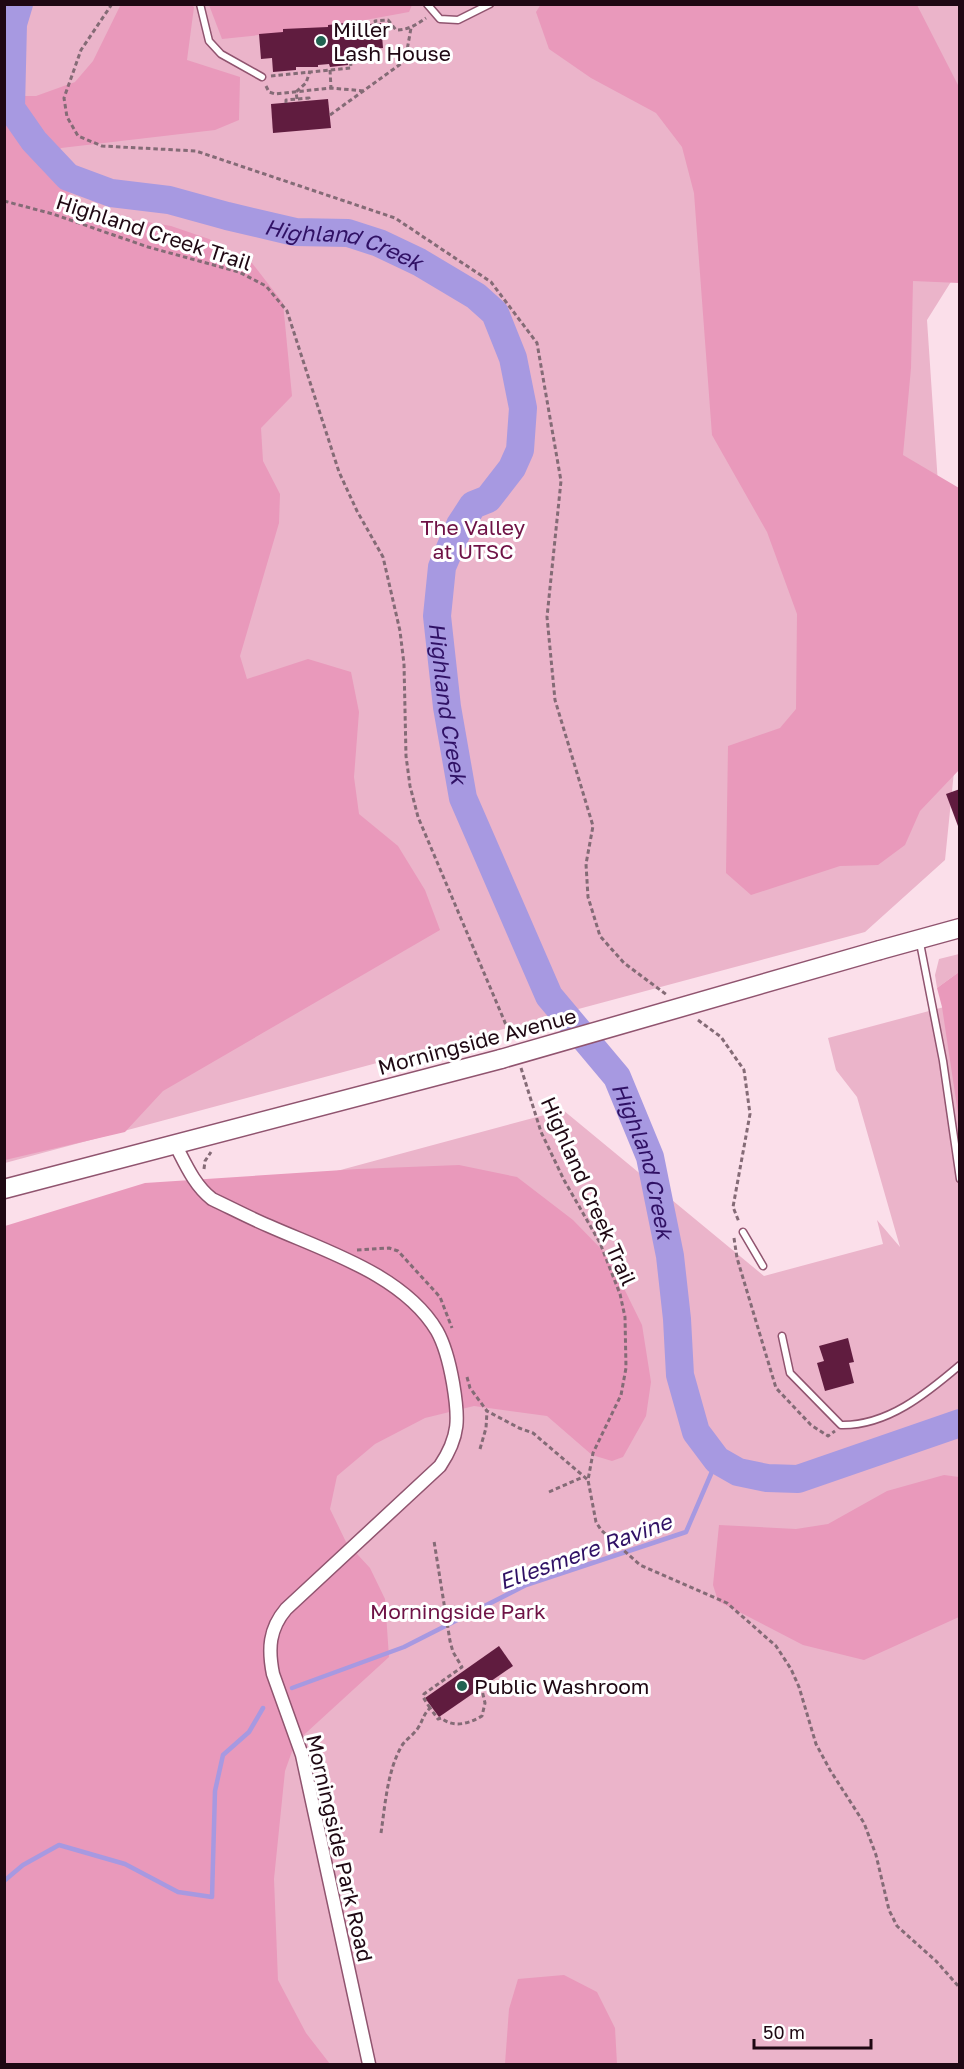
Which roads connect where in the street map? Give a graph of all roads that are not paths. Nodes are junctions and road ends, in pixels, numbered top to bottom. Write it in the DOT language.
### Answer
graph roads {
  1 [pos="200,4"];
  2 [pos="427,4"];
  3 [pos="490,4"];
  4 [pos="262,77"];
  5 [pos="960,928"];
  6 [pos="919,940"];
  7 [pos="175,1144"];
  8 [pos="960,1179"];
  9 [pos="4,1189"];
  10 [pos="743,1232"];
  11 [pos="763,1266"];
  12 [pos="782,1336"];
  13 [pos="960,1365"];
  14 [pos="369,2064"];
  1 -- 4 [label="lane"];
  2 -- 3 [label="lane"];
  5 -- 6 [label="main road, Morningside Avenue"];
  6 -- 7 [label="main road, Morningside Avenue, bridge"];
  6 -- 8 [label="lane"];
  7 -- 9 [label="main road, Morningside Avenue"];
  7 -- 14 [label="street, Morningside Park Road"];
  10 -- 11 [label="lane"];
  12 -- 13 [label="lane"];
}
